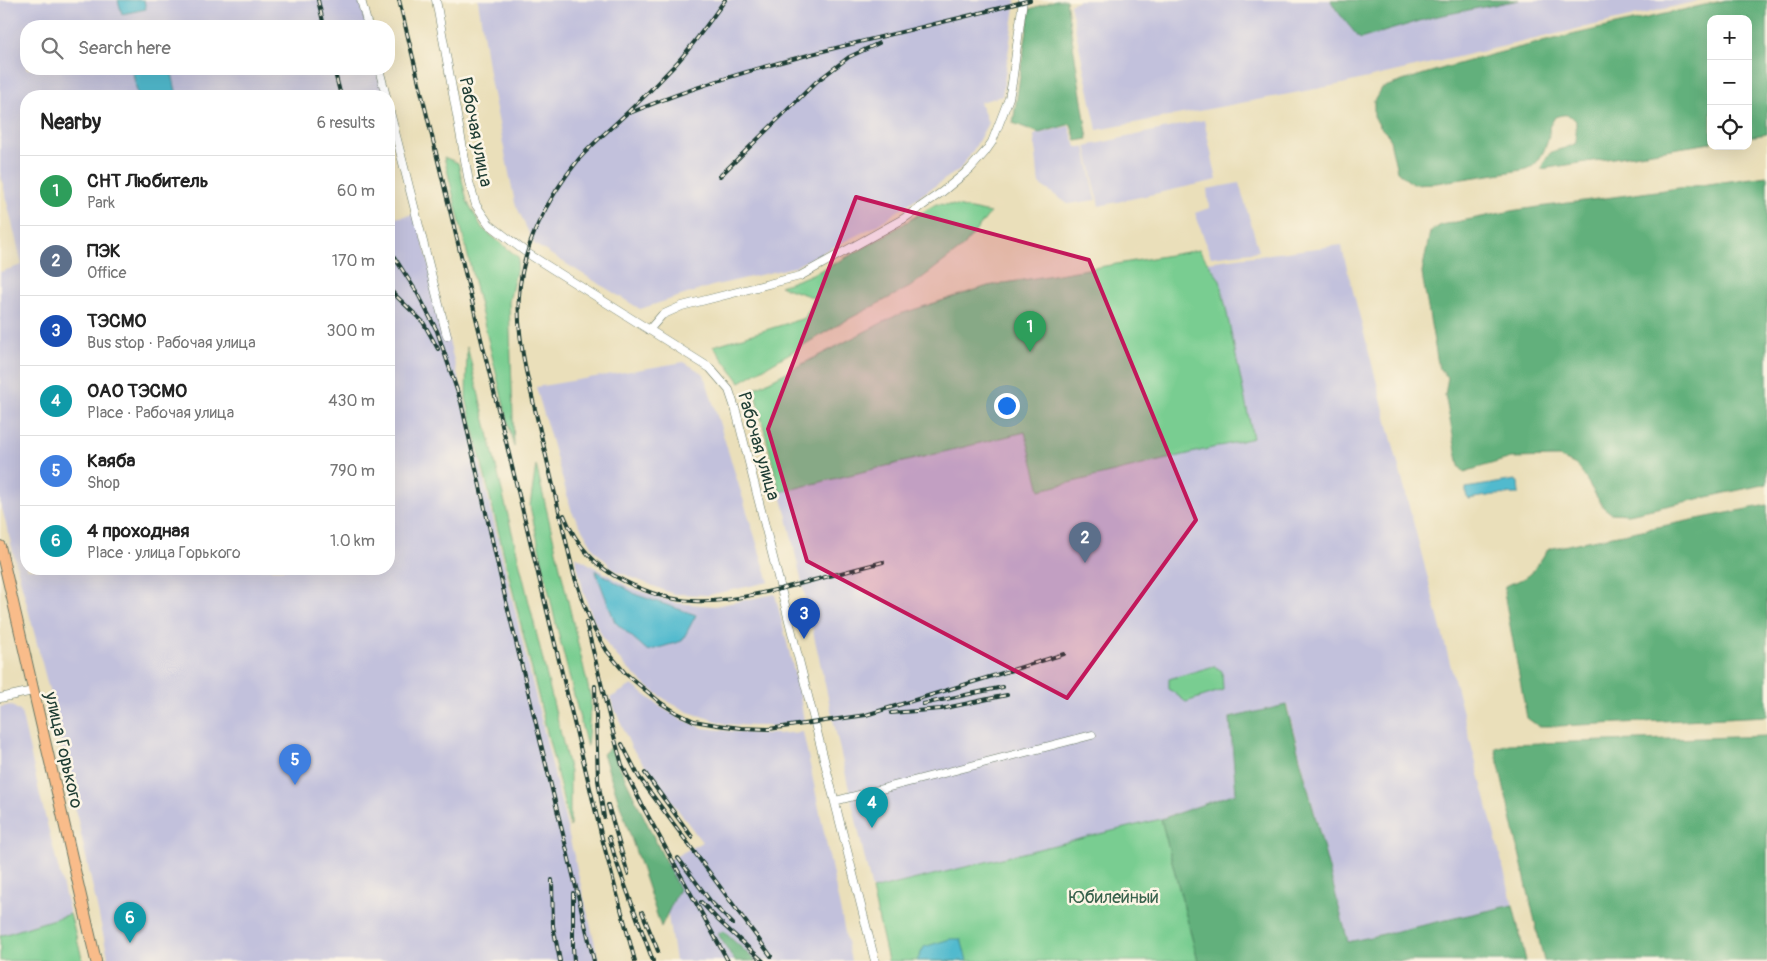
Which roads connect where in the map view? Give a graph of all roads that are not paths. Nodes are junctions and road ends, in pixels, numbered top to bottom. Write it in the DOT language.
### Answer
graph roads {
  1 [pos="361,0"];
  2 [pos="436,0"];
  3 [pos="1022,0"];
  4 [pos="366,20"];
  5 [pos="381,75"];
  6 [pos="384,90"];
  7 [pos="395,132"];
  8 [pos="649,330"];
  9 [pos="447,336"];
  10 [pos="0,546"];
  11 [pos="33,691"];
  12 [pos="0,698"];
  13 [pos="1092,735"];
  14 [pos="835,801"];
  15 [pos="96,961"];
  16 [pos="875,961"];
  1 -- 4 [label="street"];
  2 -- 8 [label="street, Рабочая улица"];
  3 -- 8 [label="street"];
  5 -- 6 [label="street"];
  7 -- 9 [label="street"];
  8 -- 14 [label="street, Рабочая улица"];
  10 -- 11 [label="main road, улица Горького"];
  11 -- 12 [label="street"];
  11 -- 15 [label="main road, улица Горького"];
  13 -- 14 [label="street"];
  14 -- 16 [label="street, Рабочая улица"];
}
